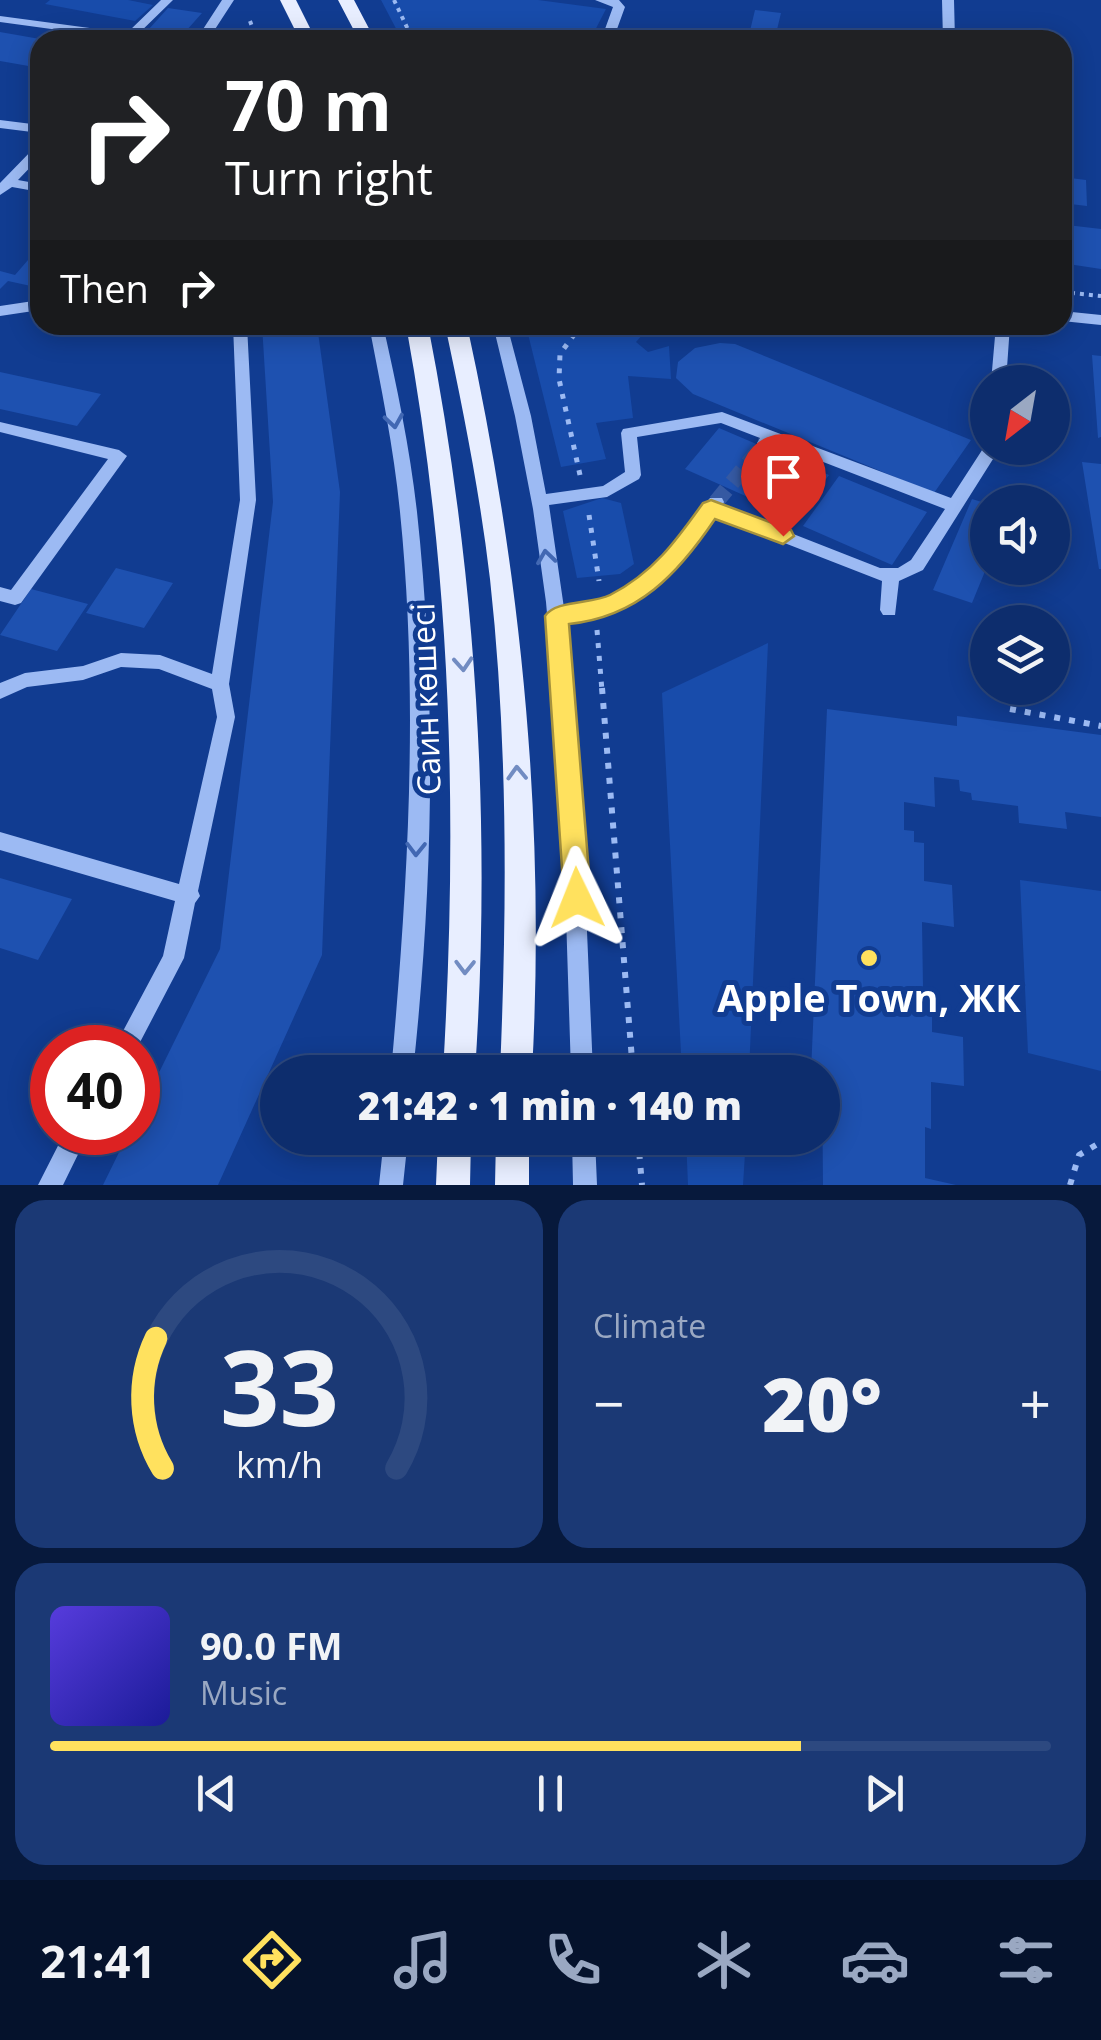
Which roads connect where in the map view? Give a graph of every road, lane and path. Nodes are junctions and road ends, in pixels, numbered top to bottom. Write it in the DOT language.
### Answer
graph roads {
  1 [pos="167,0"];
  2 [pos="228,0"];
  3 [pos="288,0"];
  4 [pos="346,0"];
  5 [pos="394,0"];
  6 [pos="601,0"];
  7 [pos="948,0"];
  8 [pos="0,19"];
  9 [pos="250,20"];
  10 [pos="75,30"];
  11 [pos="138,30"];
  12 [pos="208,30"];
  13 [pos="254,30"];
  14 [pos="303,30"];
  15 [pos="362,30"];
  16 [pos="408,30"];
  17 [pos="611,30"];
  18 [pos="948,30"];
  19 [pos="0,124"];
  20 [pos="30,128"];
  21 [pos="30,160"];
  22 [pos="5,186"];
  23 [pos="30,187"];
  24 [pos="1072,293"];
  25 [pos="1101,296"];
  26 [pos="30,306"];
  27 [pos="0,311"];
  28 [pos="1072,317"];
  29 [pos="1101,320"];
  30 [pos="240,335"];
  31 [pos="378,335"];
  32 [pos="419,335"];
  33 [pos="458,335"];
  34 [pos="504,335"];
  35 [pos="574,335"];
  36 [pos="1002,335"];
  37 [pos="1000,365"];
  38 [pos="0,428"];
  39 [pos="981,465"];
  40 [pos="586,493"];
  41 [pos="538,500"];
  42 [pos="955,506"];
  43 [pos="891,576"];
  44 [pos="599,581"];
  45 [pos="0,594"];
  46 [pos="889,610"];
  47 [pos="557,616"];
  48 [pos="598,630"];
  49 [pos="220,684"];
  50 [pos="0,691"];
  51 [pos="1010,710"];
  52 [pos="1101,726"];
  53 [pos="0,841"];
  54 [pos="190,896"];
  55 [pos="137,1025"];
  56 [pos="403,1055"];
  57 [pos="459,1055"];
  58 [pos="516,1055"];
  59 [pos="582,1055"];
  60 [pos="632,1055"];
  61 [pos="1101,1142"];
  62 [pos="66,1155"];
  63 [pos="394,1155"];
  64 [pos="454,1155"];
  65 [pos="513,1155"];
  66 [pos="585,1155"];
  67 [pos="639,1155"];
  68 [pos="50,1185"];
  69 [pos="391,1185"];
  70 [pos="452,1185"];
  71 [pos="512,1185"];
  72 [pos="586,1185"];
  73 [pos="642,1185"];
  74 [pos="1070,1185"];
  1 -- 11 [label="street"];
  2 -- 12 [label="street"];
  3 -- 14 [label="main road"];
  4 -- 15 [label="main road"];
  5 -- 16 [label="path"];
  6 -- 17 [label="street"];
  7 -- 18 [label="street"];
  8 -- 10 [label="street"];
  9 -- 13 [label="path"];
  19 -- 20 [label="street"];
  21 -- 22 [label="street"];
  22 -- 23 [label="street"];
  24 -- 25 [label="path"];
  26 -- 27 [label="street"];
  28 -- 29 [label="street"];
  30 -- 49 [label="street"];
  31 -- 56 [label="street, one-way"];
  32 -- 57 [label="main road, Саин көшесі, one-way"];
  58 -- 33 [label="main road, one-way"];
  34 -- 41 [label="street"];
  35 -- 40 [label="path"];
  36 -- 37 [label="street"];
  38 -- 45 [label="street"];
  39 -- 42 [label="street"];
  40 -- 41 [label="street"];
  40 -- 42 [label="street"];
  40 -- 44 [label="path"];
  47 -- 41 [label="street, one-way"];
  42 -- 43 [label="street"];
  43 -- 46 [label="street"];
  43 -- 47 [label="street"];
  47 -- 59 [label="street"];
  48 -- 60 [label="path"];
  49 -- 50 [label="street"];
  49 -- 54 [label="street"];
  51 -- 52 [label="path"];
  53 -- 54 [label="street"];
  54 -- 55 [label="street"];
  61 -- 74 [label="path"];
  62 -- 68 [label="street"];
  63 -- 69 [label="street"];
  64 -- 70 [label="main road"];
  65 -- 71 [label="main road"];
  66 -- 72 [label="street"];
  67 -- 73 [label="path"];
}
